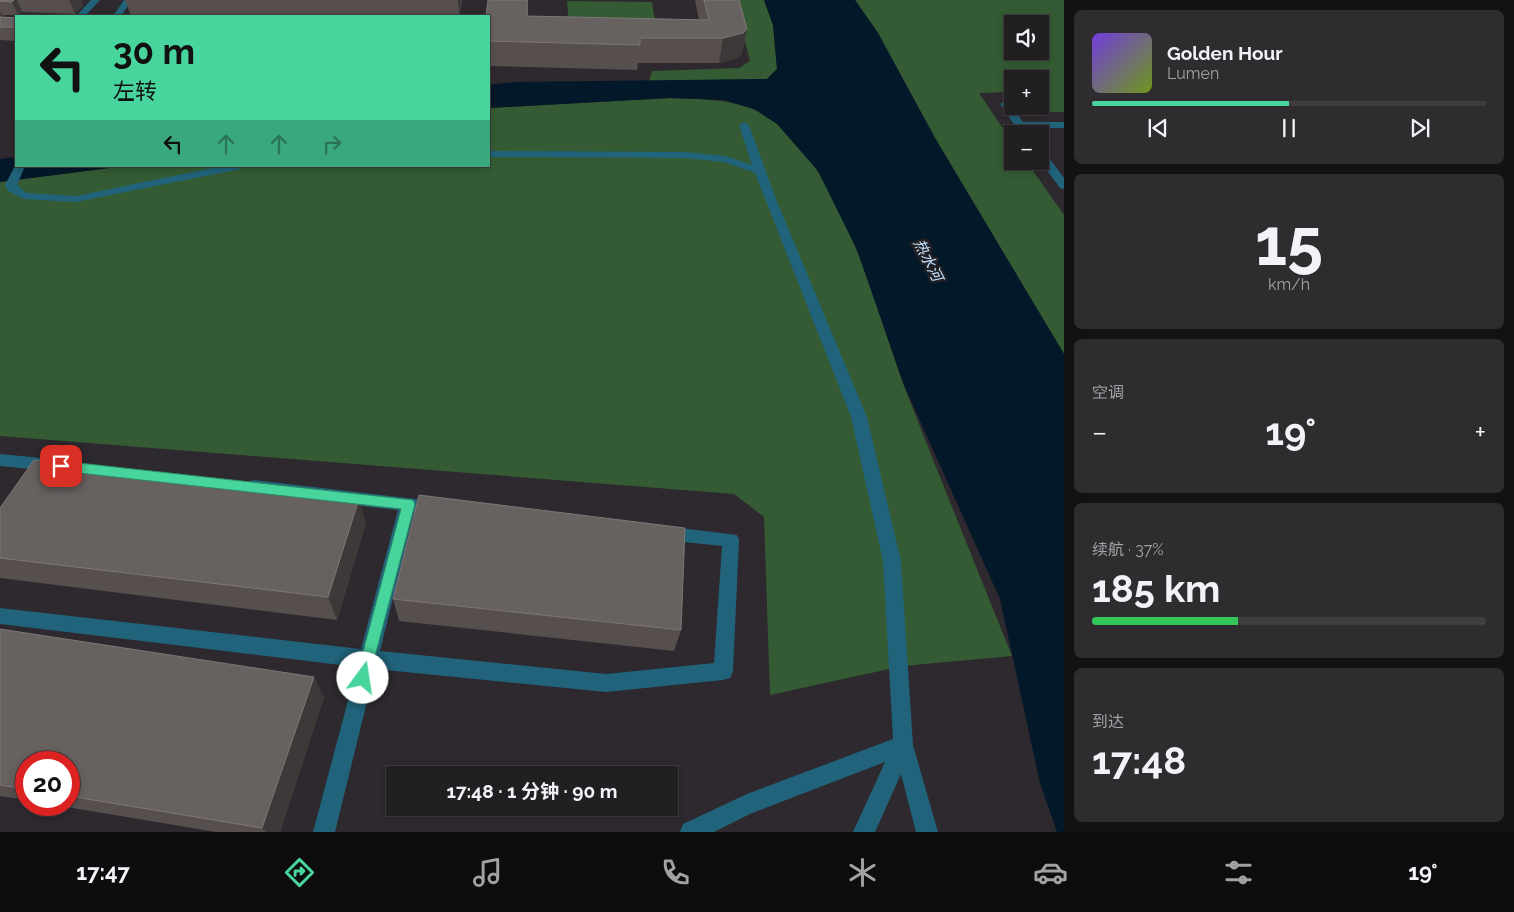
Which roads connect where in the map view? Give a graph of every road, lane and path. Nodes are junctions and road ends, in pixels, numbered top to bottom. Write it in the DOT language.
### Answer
graph roads {
  1 [pos="96,0"];
  2 [pos="128,0"];
  3 [pos="81,15"];
  4 [pos="118,15"];
  5 [pos="744,125"];
  6 [pos="1064,125"];
  7 [pos="1049,126"];
  8 [pos="490,154"];
  9 [pos="1049,165"];
  10 [pos="20,167"];
  11 [pos="235,167"];
  12 [pos="760,172"];
  13 [pos="1064,186"];
  14 [pos="0,460"];
  15 [pos="42,464"];
  16 [pos="71,467"];
  17 [pos="33,479"];
  18 [pos="236,485"];
  19 [pos="408,504"];
  20 [pos="448,508"];
  21 [pos="653,532"];
  22 [pos="0,616"];
  23 [pos="368,659"];
  24 [pos="902,745"];
  25 [pos="324,832"];
  26 [pos="691,832"];
  27 [pos="864,832"];
  28 [pos="927,832"];
  1 -- 3 [label="street"];
  2 -- 4 [label="street"];
  5 -- 12 [label="street"];
  6 -- 7 [label="street"];
  8 -- 12 [label="street"];
  9 -- 13 [label="street"];
  10 -- 11 [label="street"];
  12 -- 24 [label="street"];
  14 -- 15 [label="street"];
  15 -- 16 [label="street"];
  15 -- 17 [label="street"];
  18 -- 19 [label="street"];
  19 -- 20 [label="street"];
  19 -- 23 [label="street"];
  21 -- 23 [label="street"];
  22 -- 23 [label="street"];
  23 -- 25 [label="street"];
  24 -- 26 [label="street"];
  24 -- 27 [label="street"];
  24 -- 28 [label="street"];
}
